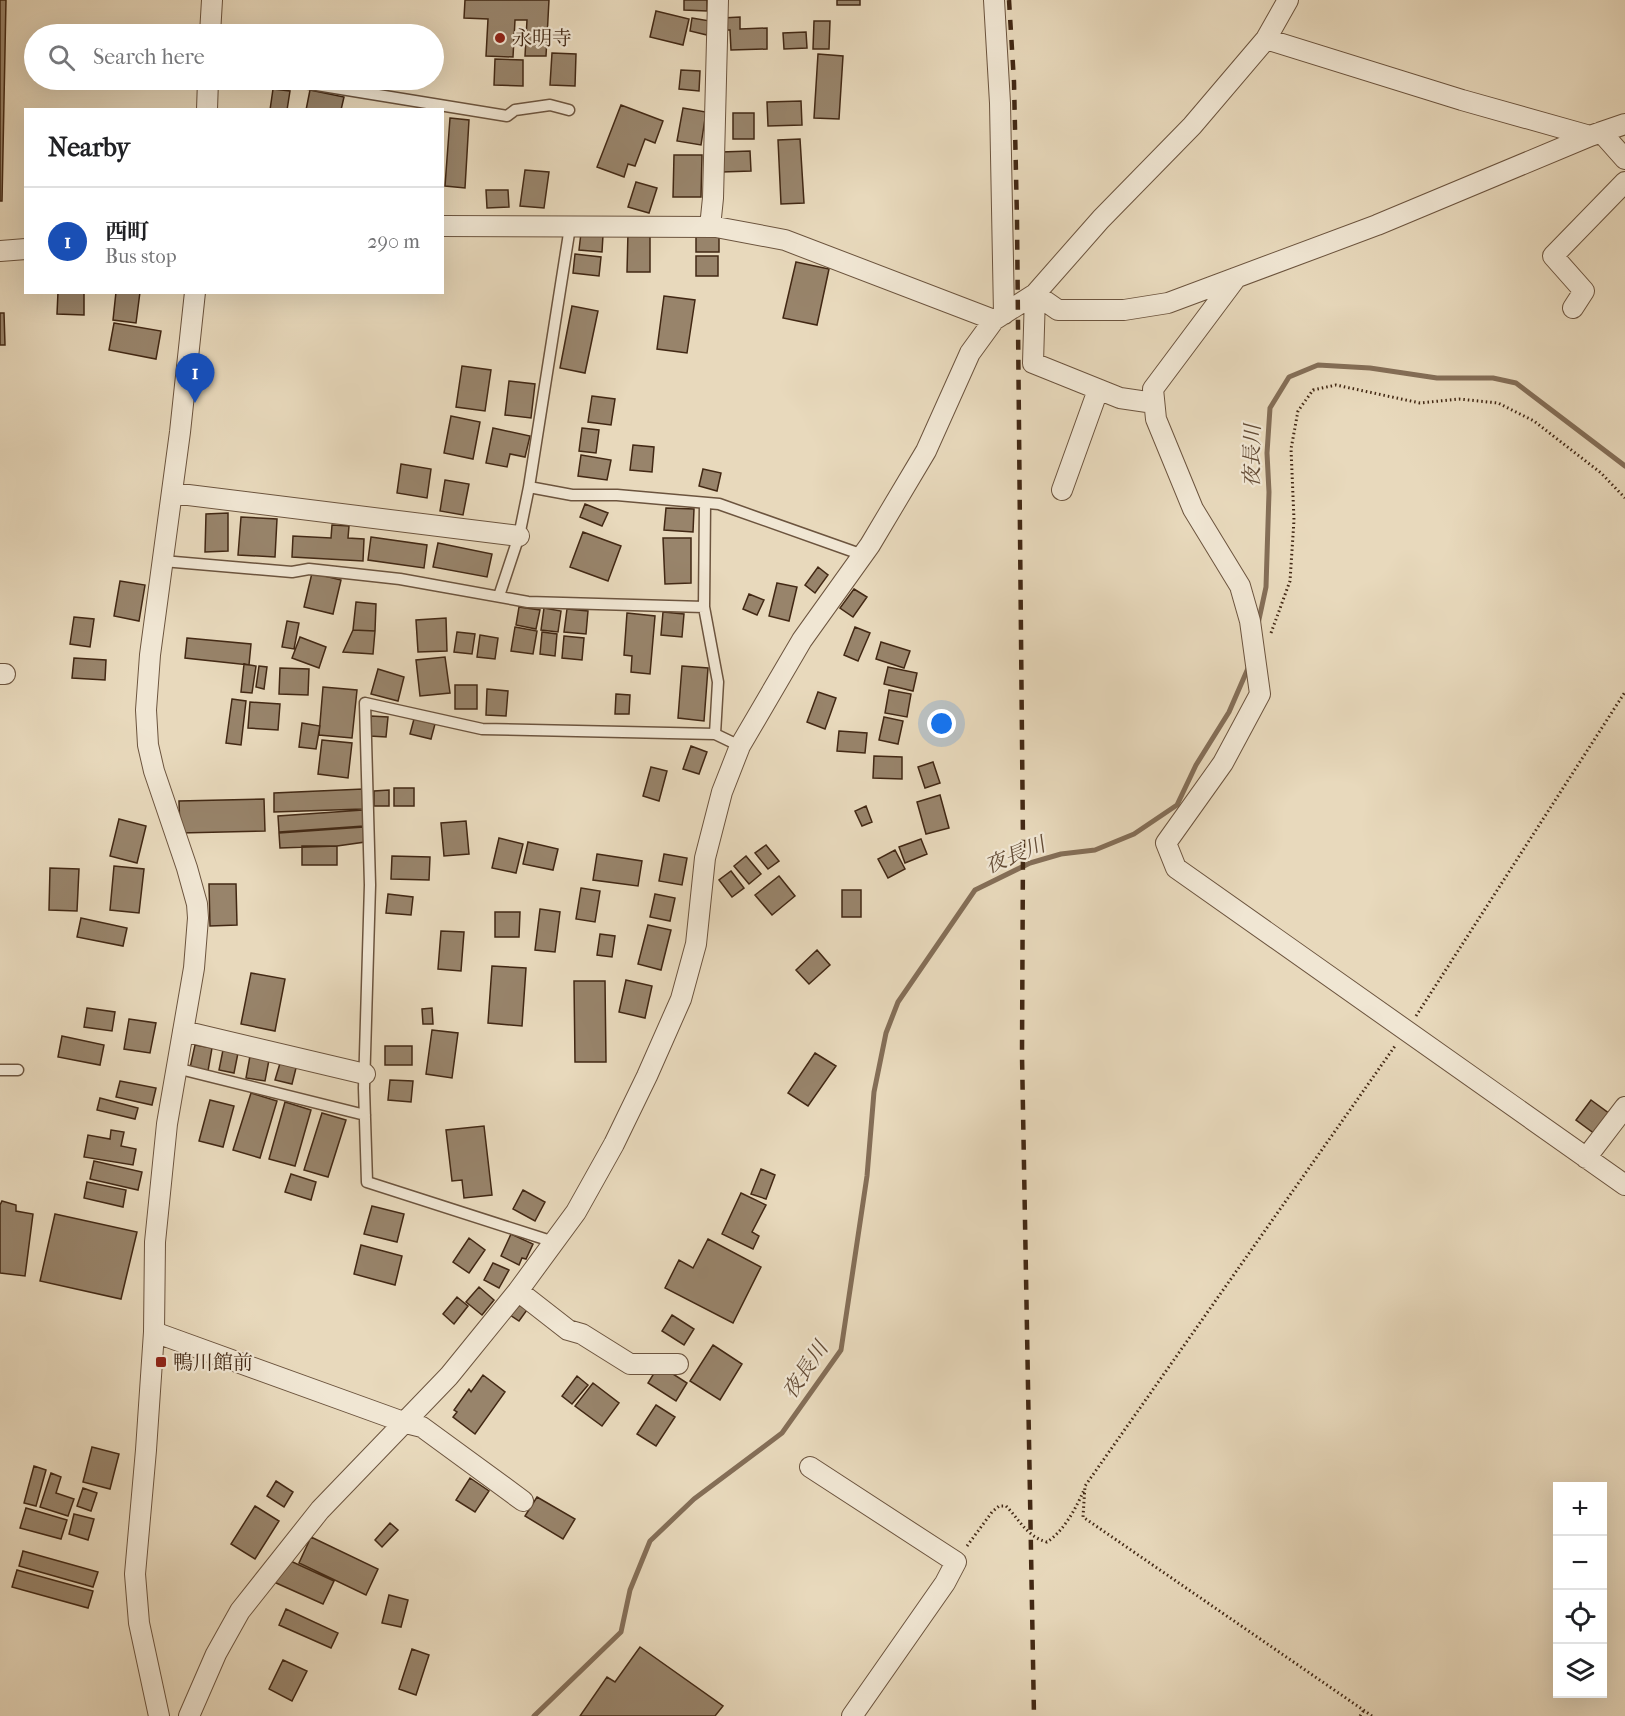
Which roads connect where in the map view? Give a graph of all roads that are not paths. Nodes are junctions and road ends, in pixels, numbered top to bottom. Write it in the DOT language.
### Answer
graph roads {
  1 [pos="212,0"];
  2 [pos="718,0"];
  3 [pos="994,0"];
  4 [pos="1288,0"];
  5 [pos="211,24"];
  6 [pos="1266,39"];
  7 [pos="208,90"];
  8 [pos="347,90"];
  9 [pos="207,108"];
  10 [pos="569,110"];
  11 [pos="1625,124"];
  12 [pos="1596,134"];
  13 [pos="1625,159"];
  14 [pos="1625,182"];
  15 [pos="444,226"];
  16 [pos="570,227"];
  17 [pos="710,227"];
  18 [pos="24,249"];
  19 [pos="0,251"];
  20 [pos="1236,278"];
  21 [pos="195,294"];
  22 [pos="1035,294"];
  23 [pos="1573,308"];
  24 [pos="999,317"];
  25 [pos="1098,390"];
  26 [pos="1154,403"];
  27 [pos="529,487"];
  28 [pos="1062,490"];
  29 [pos="172,493"];
  30 [pos="705,503"];
  31 [pos="519,536"];
  32 [pos="863,555"];
  33 [pos="163,561"];
  34 [pos="499,596"];
  35 [pos="704,607"];
  36 [pos="715,734"];
  37 [pos="740,746"];
  38 [pos="183,1031"];
  39 [pos="176,1068"];
  40 [pos="0,1070"];
  41 [pos="18,1070"];
  42 [pos="365,1074"];
  43 [pos="1625,1107"];
  44 [pos="365,1115"];
  45 [pos="1586,1158"];
  46 [pos="1625,1185"];
  47 [pos="554,1242"];
  48 [pos="518,1291"];
  49 [pos="154,1332"];
  50 [pos="678,1364"];
  51 [pos="406,1423"];
  52 [pos="810,1467"];
  53 [pos="524,1501"];
  54 [pos="159,1716"];
  55 [pos="189,1716"];
  56 [pos="852,1716"];
  1 -- 5 [label="street"];
  2 -- 17 [label="street"];
  3 -- 24 [label="street"];
  4 -- 6 [label="street"];
  6 -- 12 [label="street"];
  6 -- 22 [label="street"];
  7 -- 9 [label="street"];
  8 -- 10 [label="lane"];
  11 -- 12 [label="street"];
  12 -- 13 [label="street"];
  12 -- 20 [label="street"];
  14 -- 23 [label="street"];
  15 -- 16 [label="street"];
  16 -- 17 [label="street"];
  16 -- 27 [label="lane"];
  17 -- 24 [label="street"];
  18 -- 19 [label="street"];
  20 -- 22 [label="street"];
  20 -- 26 [label="street"];
  21 -- 29 [label="street"];
  22 -- 24 [label="street"];
  22 -- 25 [label="street"];
  24 -- 32 [label="street"];
  25 -- 26 [label="street"];
  25 -- 28 [label="street"];
  26 -- 45 [label="street"];
  27 -- 30 [label="lane"];
  27 -- 31 [label="lane"];
  29 -- 31 [label="street"];
  29 -- 33 [label="street"];
  30 -- 32 [label="lane"];
  30 -- 35 [label="lane"];
  31 -- 34 [label="lane"];
  32 -- 37 [label="street"];
  33 -- 34 [label="lane"];
  33 -- 38 [label="street"];
  34 -- 35 [label="lane"];
  35 -- 36 [label="lane"];
  36 -- 37 [label="lane"];
  36 -- 42 [label="lane"];
  37 -- 47 [label="street"];
  38 -- 39 [label="street"];
  38 -- 42 [label="street"];
  39 -- 44 [label="lane"];
  39 -- 49 [label="street"];
  40 -- 41 [label="lane"];
  42 -- 44 [label="lane"];
  43 -- 45 [label="street"];
  44 -- 47 [label="lane"];
  45 -- 46 [label="street"];
  47 -- 48 [label="street"];
  48 -- 50 [label="street"];
  48 -- 51 [label="street"];
  49 -- 51 [label="street"];
  49 -- 54 [label="street"];
  51 -- 53 [label="street"];
  51 -- 55 [label="street"];
  52 -- 56 [label="street"];
}
